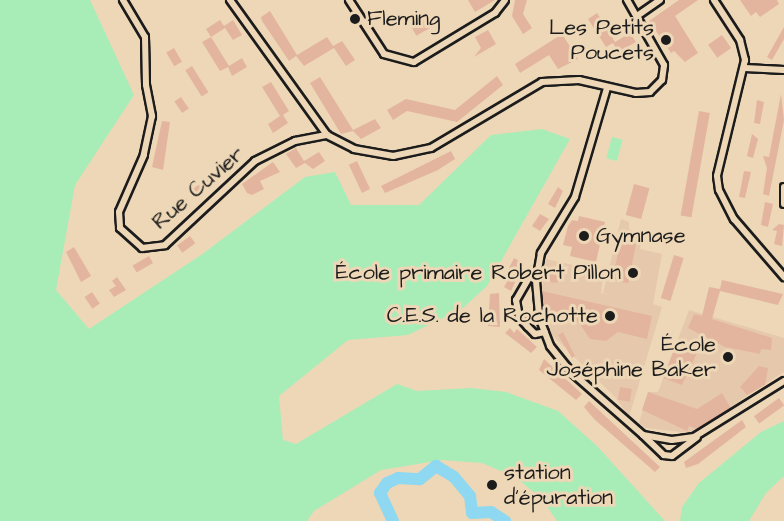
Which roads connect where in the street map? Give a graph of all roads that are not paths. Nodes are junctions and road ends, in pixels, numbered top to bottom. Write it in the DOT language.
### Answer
graph roads {
  1 [pos="123,0"];
  2 [pos="230,0"];
  3 [pos="349,0"];
  4 [pos="506,0"];
  5 [pos="627,0"];
  6 [pos="660,0"];
  7 [pos="714,0"];
  8 [pos="637,16"];
  9 [pos="745,69"];
  10 [pos="784,70"];
  11 [pos="607,88"];
  12 [pos="327,135"];
  13 [pos="784,187"];
  14 [pos="784,204"];
  15 [pos="539,271"];
  16 [pos="784,277"];
  17 [pos="545,332"];
  18 [pos="784,381"];
  19 [pos="643,435"];
  20 [pos="699,435"];
  1 -- 12 [label="street, Rue Cuvier"];
  2 -- 12 [label="street"];
  3 -- 4 [label="street"];
  5 -- 8 [label="street"];
  6 -- 8 [label="street"];
  7 -- 9 [label="street"];
  8 -- 11 [label="street"];
  9 -- 10 [label="street"];
  9 -- 16 [label="street"];
  11 -- 12 [label="street"];
  11 -- 15 [label="street"];
  13 -- 14 [label="street"];
  15 -- 17 [label="street"];
  15 -- 17 [label="street"];
  17 -- 19 [label="street"];
  18 -- 20 [label="street"];
  19 -- 20 [label="street"];
  19 -- 20 [label="street"];
}
